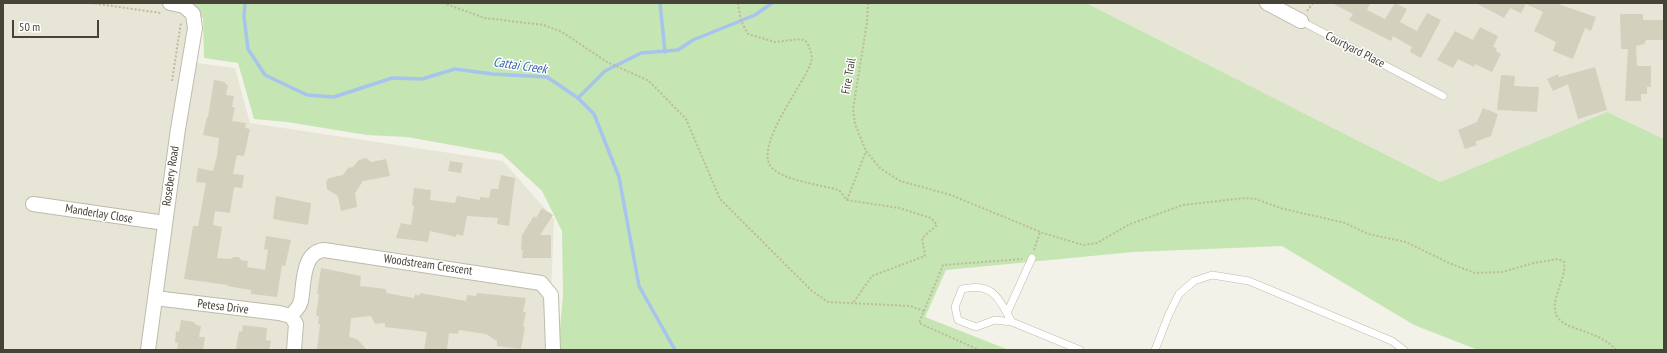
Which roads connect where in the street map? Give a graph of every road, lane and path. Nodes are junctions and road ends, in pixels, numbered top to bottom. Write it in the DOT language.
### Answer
graph roads {
  1 [pos="91,3"];
  2 [pos="442,3"];
  3 [pos="738,3"];
  4 [pos="868,3"];
  5 [pos="1267,3"];
  6 [pos="173,7"];
  7 [pos="1301,21"];
  8 [pos="1443,96"];
  9 [pos="866,151"];
  10 [pos="847,200"];
  11 [pos="33,204"];
  12 [pos="165,223"];
  13 [pos="1040,232"];
  14 [pos="1032,258"];
  15 [pos="155,298"];
  16 [pos="853,303"];
  17 [pos="924,311"];
  18 [pos="1007,313"];
  19 [pos="291,316"];
  20 [pos="1012,322"];
  21 [pos="148,350"];
  22 [pos="294,350"];
  23 [pos="553,350"];
  24 [pos="979,350"];
  25 [pos="1080,350"];
  26 [pos="1155,350"];
  27 [pos="1404,350"];
  28 [pos="1616,350"];
  1 -- 6 [label="path"];
  2 -- 16 [label="path"];
  3 -- 10 [label="path"];
  4 -- 9 [label="path, Fire Trail"];
  5 -- 7 [label="street, Courtyard Place"];
  6 -- 12 [label="street, Rosebery Road"];
  7 -- 8 [label="lane, Courtyard Place"];
  9 -- 10 [label="path"];
  9 -- 13 [label="path, Fire Trail"];
  10 -- 16 [label="path"];
  11 -- 12 [label="street, Manderlay Close"];
  12 -- 15 [label="street, Rosebery Road"];
  13 -- 14 [label="path"];
  13 -- 28 [label="path, Fire Trail"];
  14 -- 17 [label="path"];
  14 -- 18 [label="lane"];
  15 -- 19 [label="street, Petesa Drive"];
  15 -- 21 [label="street, Rosebery Road"];
  16 -- 17 [label="path"];
  17 -- 24 [label="path"];
  18 -- 20 [label="lane"];
  18 -- 20 [label="lane"];
  19 -- 22 [label="street"];
  19 -- 23 [label="street, Woodstream Crescent"];
  20 -- 25 [label="lane"];
  26 -- 27 [label="lane"];
}
